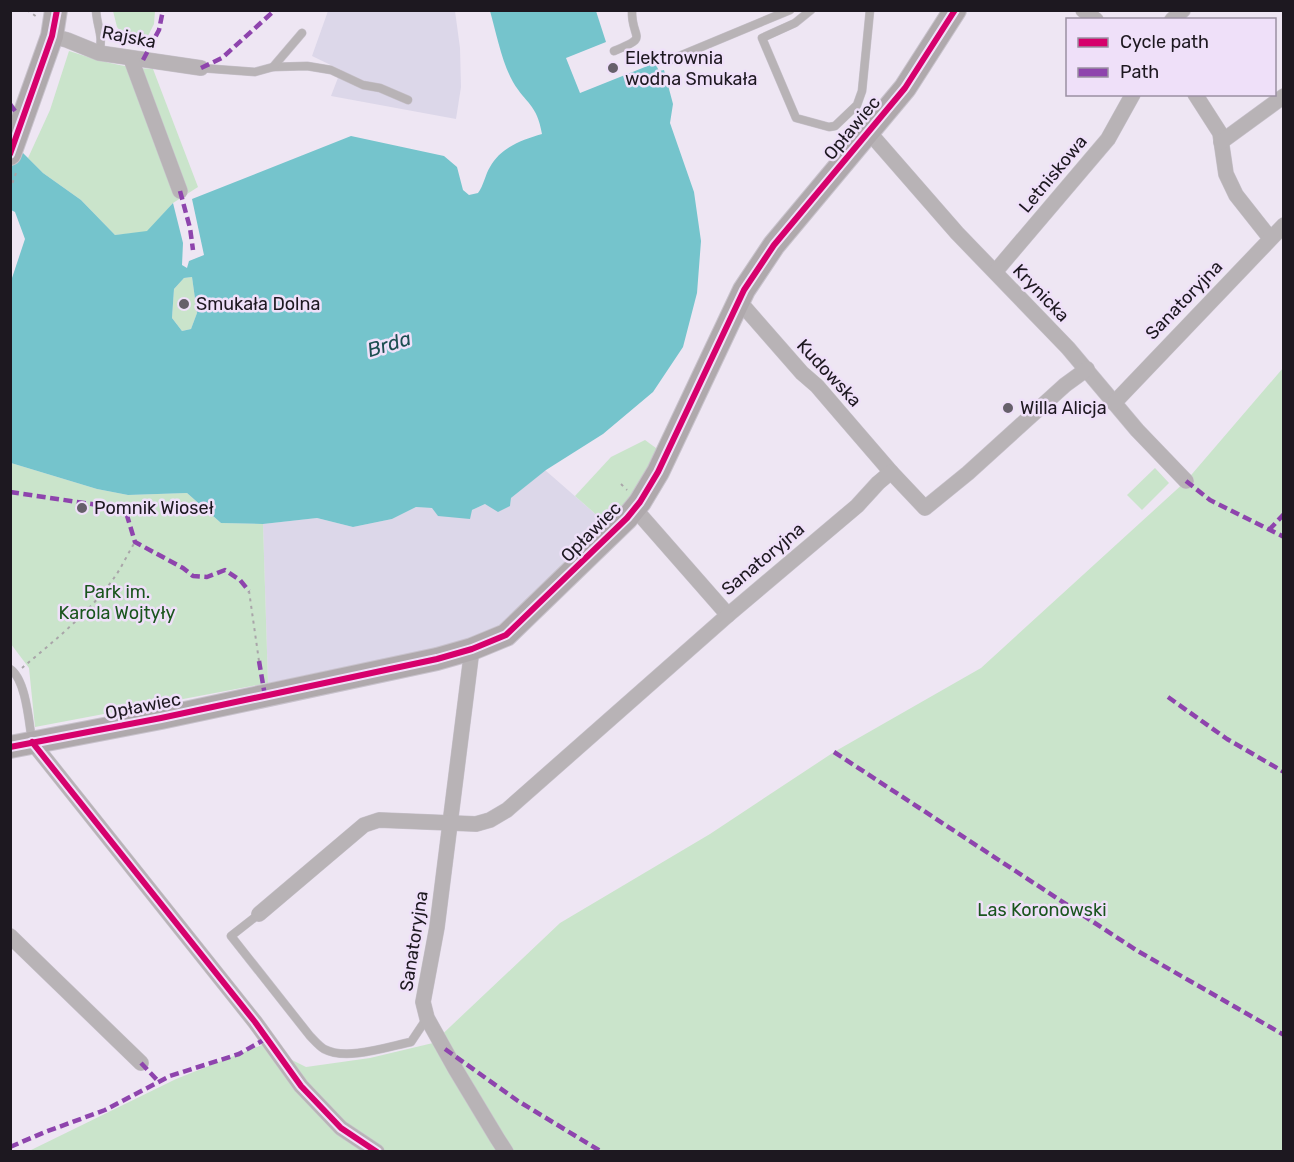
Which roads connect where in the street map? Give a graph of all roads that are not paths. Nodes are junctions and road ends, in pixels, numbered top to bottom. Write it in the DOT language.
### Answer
graph roads {
  1 [pos="96,10"];
  2 [pos="633,10"];
  3 [pos="790,10"];
  4 [pos="811,10"];
  5 [pos="870,10"];
  6 [pos="954,10"];
  7 [pos="50,22"];
  8 [pos="302,33"];
  9 [pos="614,51"];
  10 [pos="99,53"];
  11 [pos="131,59"];
  12 [pos="670,60"];
  13 [pos="273,67"];
  14 [pos="201,68"];
  15 [pos="1132,96"];
  16 [pos="1196,96"];
  17 [pos="1284,96"];
  18 [pos="408,100"];
  19 [pos="868,131"];
  20 [pos="1221,142"];
  21 [pos="10,154"];
  22 [pos="180,191"];
  23 [pos="1284,225"];
  24 [pos="1270,238"];
  25 [pos="995,272"];
  26 [pos="739,300"];
  27 [pos="1087,369"];
  28 [pos="1114,403"];
  29 [pos="891,472"];
  30 [pos="1186,481"];
  31 [pos="635,509"];
  32 [pos="728,615"];
  33 [pos="472,650"];
  34 [pos="13,670"];
  35 [pos="21,745"];
  36 [pos="451,823"];
  37 [pos="259,914"];
  38 [pos="10,936"];
  39 [pos="428,1018"];
  40 [pos="141,1064"];
  41 [pos="376,1152"];
  42 [pos="506,1152"];
  1 -- 10 [label="lane"];
  2 -- 9 [label="lane"];
  3 -- 12 [label="lane"];
  4 -- 5 [label="lane"];
  6 -- 19 [label="street, Opławiec"];
  7 -- 10 [label="street, Rajska"];
  7 -- 21 [label="street"];
  8 -- 13 [label="lane"];
  10 -- 11 [label="street, Rajska"];
  11 -- 14 [label="street, Rajska"];
  11 -- 22 [label="street"];
  13 -- 14 [label="lane"];
  13 -- 18 [label="lane"];
  15 -- 25 [label="street, Letniskowa"];
  16 -- 20 [label="street"];
  17 -- 20 [label="street"];
  19 -- 25 [label="street, Krynicka"];
  19 -- 26 [label="street, Opławiec"];
  20 -- 24 [label="street"];
  23 -- 24 [label="street, Sanatoryjna"];
  24 -- 28 [label="street, Sanatoryjna"];
  25 -- 27 [label="street, Krynicka"];
  26 -- 29 [label="street, Kudowska"];
  26 -- 31 [label="street, Opławiec"];
  27 -- 28 [label="street, Krynicka"];
  27 -- 29 [label="street"];
  28 -- 30 [label="street, Krynicka"];
  29 -- 32 [label="street, Sanatoryjna"];
  31 -- 32 [label="street"];
  31 -- 33 [label="street, Opławiec"];
  32 -- 36 [label="street, Sanatoryjna"];
  33 -- 35 [label="street, Opławiec"];
  33 -- 36 [label="street, Sanatoryjna"];
  34 -- 35 [label="lane"];
  35 -- 41 [label="street"];
  36 -- 37 [label="street, Sanatoryjna"];
  36 -- 39 [label="street, Sanatoryjna"];
  37 -- 39 [label="lane"];
  38 -- 40 [label="street"];
  39 -- 42 [label="street, Sanatoryjna"];
}
